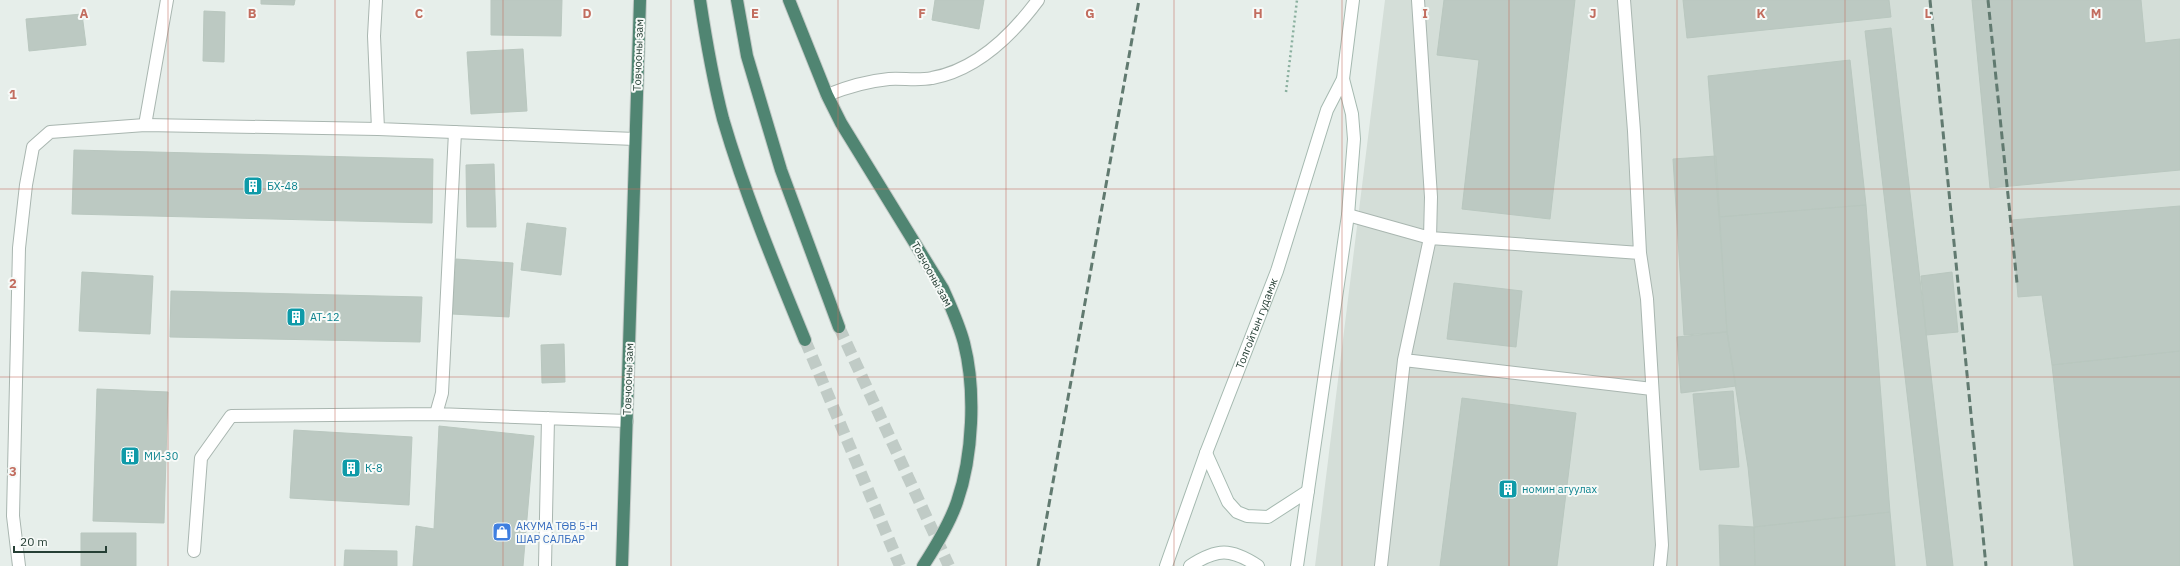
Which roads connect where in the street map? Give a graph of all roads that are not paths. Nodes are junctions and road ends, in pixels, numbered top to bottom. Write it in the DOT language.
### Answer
graph roads {
  1 [pos="167,0"];
  2 [pos="376,0"];
  3 [pos="640,0"];
  4 [pos="700,0"];
  5 [pos="737,0"];
  6 [pos="789,0"];
  7 [pos="1038,0"];
  8 [pos="1353,0"];
  9 [pos="1418,0"];
  10 [pos="1624,0"];
  11 [pos="1343,79"];
  12 [pos="827,95"];
  13 [pos="145,125"];
  14 [pos="378,129"];
  15 [pos="455,132"];
  16 [pos="635,139"];
  17 [pos="1348,215"];
  18 [pos="1430,238"];
  19 [pos="1640,253"];
  20 [pos="840,327"];
  21 [pos="805,340"];
  22 [pos="1404,360"];
  23 [pos="1652,389"];
  24 [pos="436,414"];
  25 [pos="548,418"];
  26 [pos="627,421"];
  27 [pos="1206,453"];
  28 [pos="1308,491"];
  29 [pos="194,551"];
  30 [pos="19,566"];
  31 [pos="545,566"];
  32 [pos="622,566"];
  33 [pos="923,566"];
  34 [pos="1166,566"];
  35 [pos="1190,566"];
  36 [pos="1258,566"];
  37 [pos="1297,566"];
  38 [pos="1381,566"];
  39 [pos="1660,566"];
  1 -- 13 [label="main road"];
  2 -- 14 [label="main road"];
  3 -- 16 [label="highway, Товчооны зам"];
  4 -- 21 [label="highway"];
  5 -- 20 [label="highway"];
  6 -- 12 [label="highway, Товчооны зам"];
  7 -- 12 [label="main road"];
  8 -- 11 [label="main road, Толгойтын гудамж"];
  9 -- 18 [label="main road"];
  10 -- 19 [label="main road"];
  11 -- 17 [label="main road, Толгойтын гудамж"];
  11 -- 27 [label="main road, Толгойтын гудамж"];
  12 -- 33 [label="highway, Товчооны зам"];
  13 -- 14 [label="main road"];
  13 -- 30 [label="main road"];
  14 -- 15 [label="main road"];
  15 -- 16 [label="main road"];
  15 -- 24 [label="main road"];
  16 -- 26 [label="highway, Товчооны зам"];
  17 -- 18 [label="main road"];
  17 -- 28 [label="main road, Толгойтын гудамж"];
  18 -- 19 [label="main road"];
  18 -- 22 [label="main road"];
  19 -- 23 [label="main road"];
  22 -- 23 [label="main road"];
  22 -- 38 [label="main road"];
  23 -- 39 [label="main road"];
  24 -- 25 [label="main road"];
  24 -- 29 [label="main road"];
  25 -- 26 [label="main road"];
  25 -- 31 [label="main road"];
  26 -- 32 [label="highway, Товчооны зам"];
  27 -- 28 [label="main road"];
  27 -- 34 [label="main road, Толгойтын гудамж"];
  28 -- 37 [label="main road, Толгойтын гудамж"];
  35 -- 36 [label="main road"];
}
